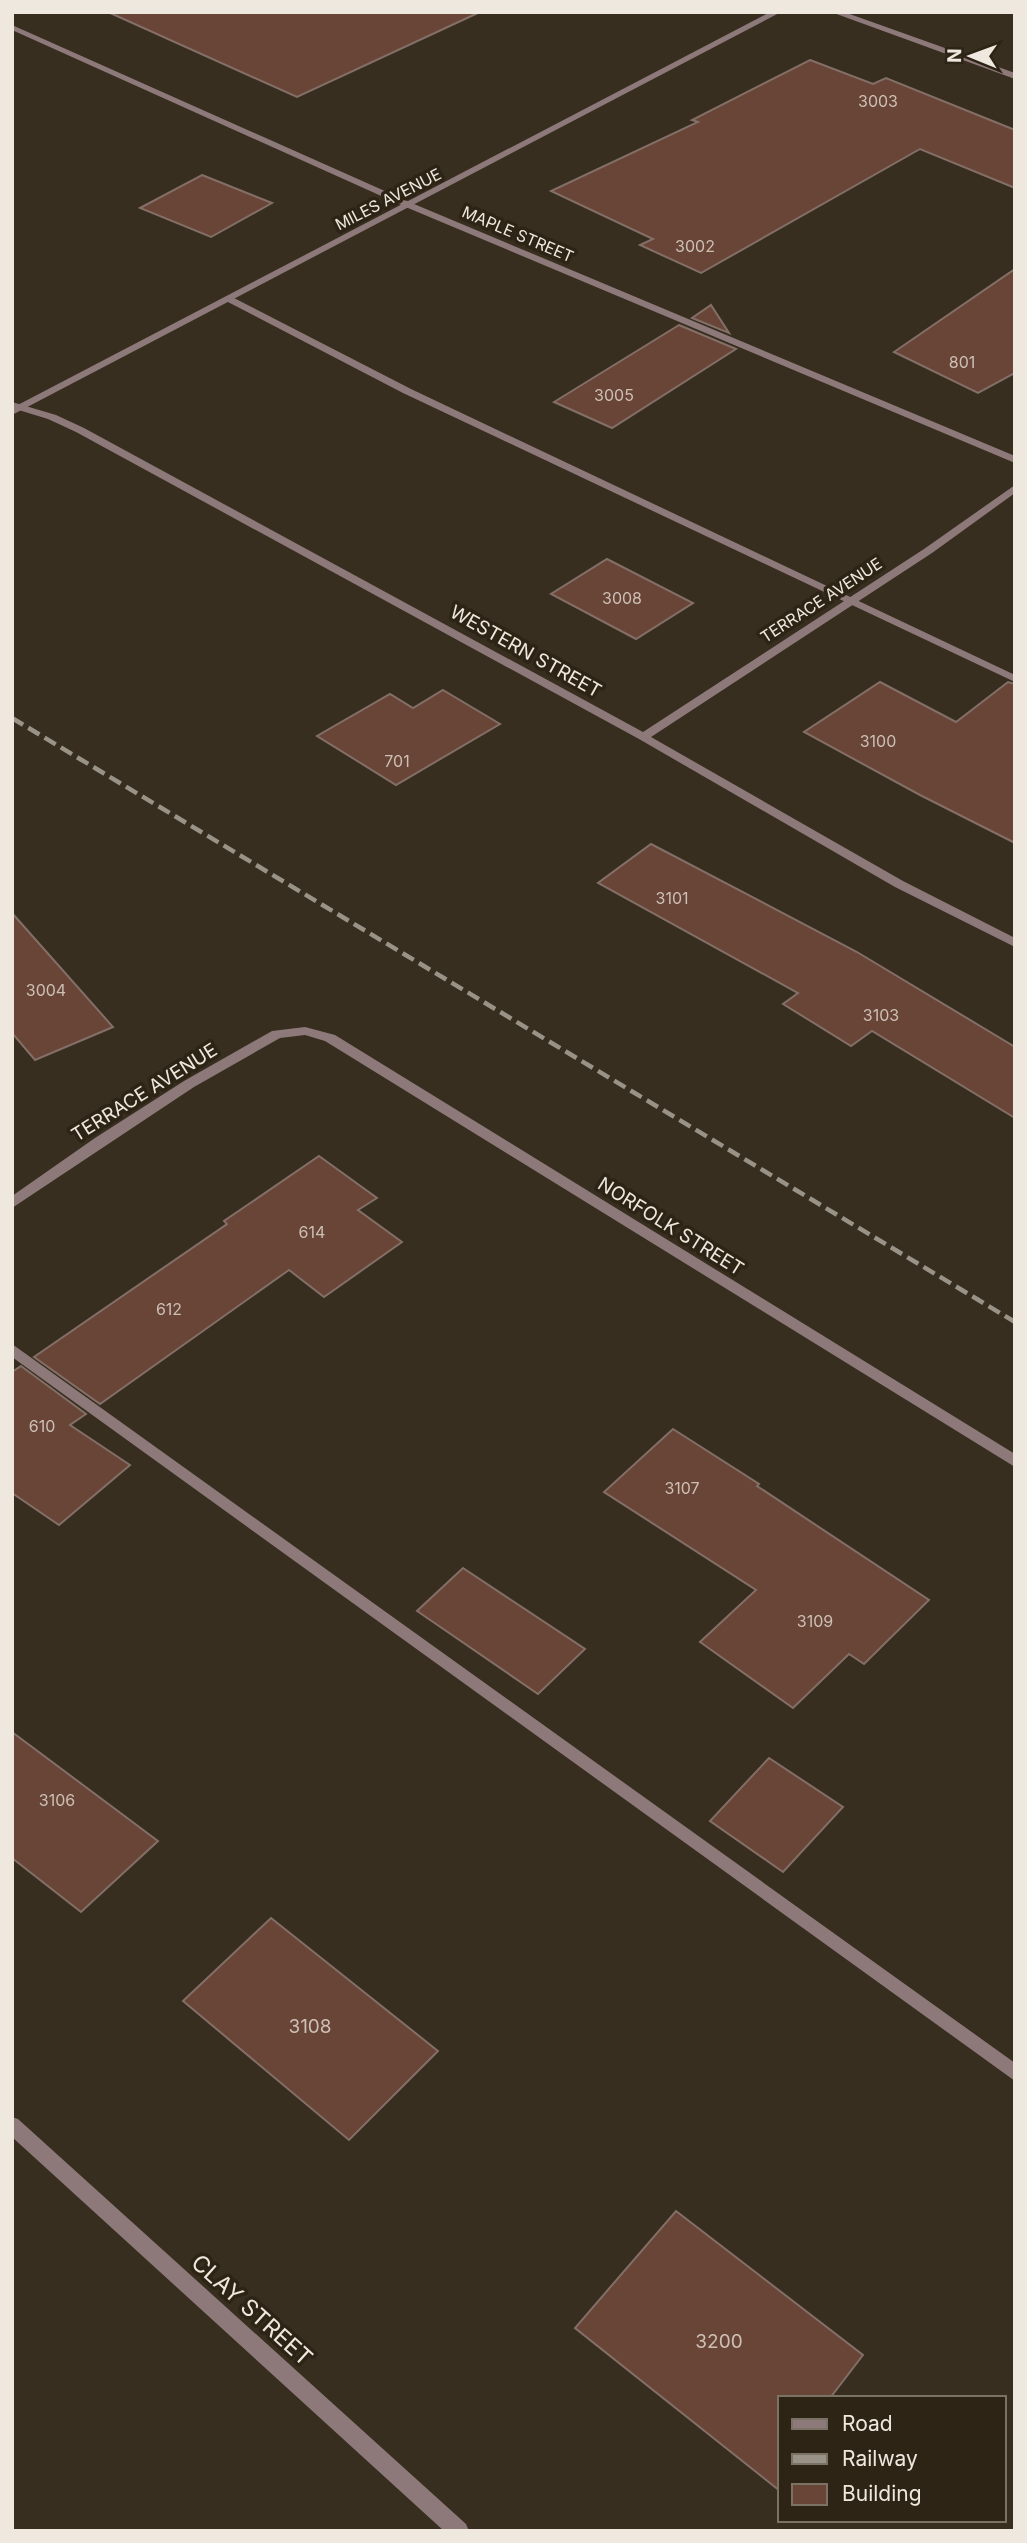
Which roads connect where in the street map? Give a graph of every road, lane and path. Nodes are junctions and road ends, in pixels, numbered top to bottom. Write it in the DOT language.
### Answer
graph roads {
  1 [pos="777,12"];
  2 [pos="835,12"];
  3 [pos="12,27"];
  4 [pos="1015,76"];
  5 [pos="411,206"];
  6 [pos="229,299"];
  7 [pos="15,408"];
  8 [pos="1015,460"];
  9 [pos="1015,488"];
  10 [pos="851,601"];
  11 [pos="1015,679"];
  12 [pos="643,737"];
  13 [pos="1015,943"];
  14 [pos="305,1031"];
  15 [pos="12,1203"];
  16 [pos="12,1349"];
  17 [pos="1015,1461"];
  18 [pos="1015,2073"];
  19 [pos="12,2125"];
  20 [pos="459,2531"];
  1 -- 5 [label="street, MILES AVENUE"];
  2 -- 4 [label="street"];
  3 -- 5 [label="street, MAPLE STREET"];
  5 -- 6 [label="street, MILES AVENUE"];
  5 -- 8 [label="street, MAPLE STREET"];
  6 -- 7 [label="street, MILES AVENUE"];
  6 -- 10 [label="street"];
  7 -- 12 [label="street, WESTERN STREET"];
  9 -- 10 [label="street, TERRACE AVENUE"];
  10 -- 11 [label="street"];
  10 -- 12 [label="street, TERRACE AVENUE"];
  12 -- 13 [label="street, WESTERN STREET"];
  14 -- 15 [label="street, TERRACE AVENUE"];
  14 -- 17 [label="street, NORFOLK STREET"];
  16 -- 18 [label="street"];
  19 -- 20 [label="street, CLAY STREET"];
}
